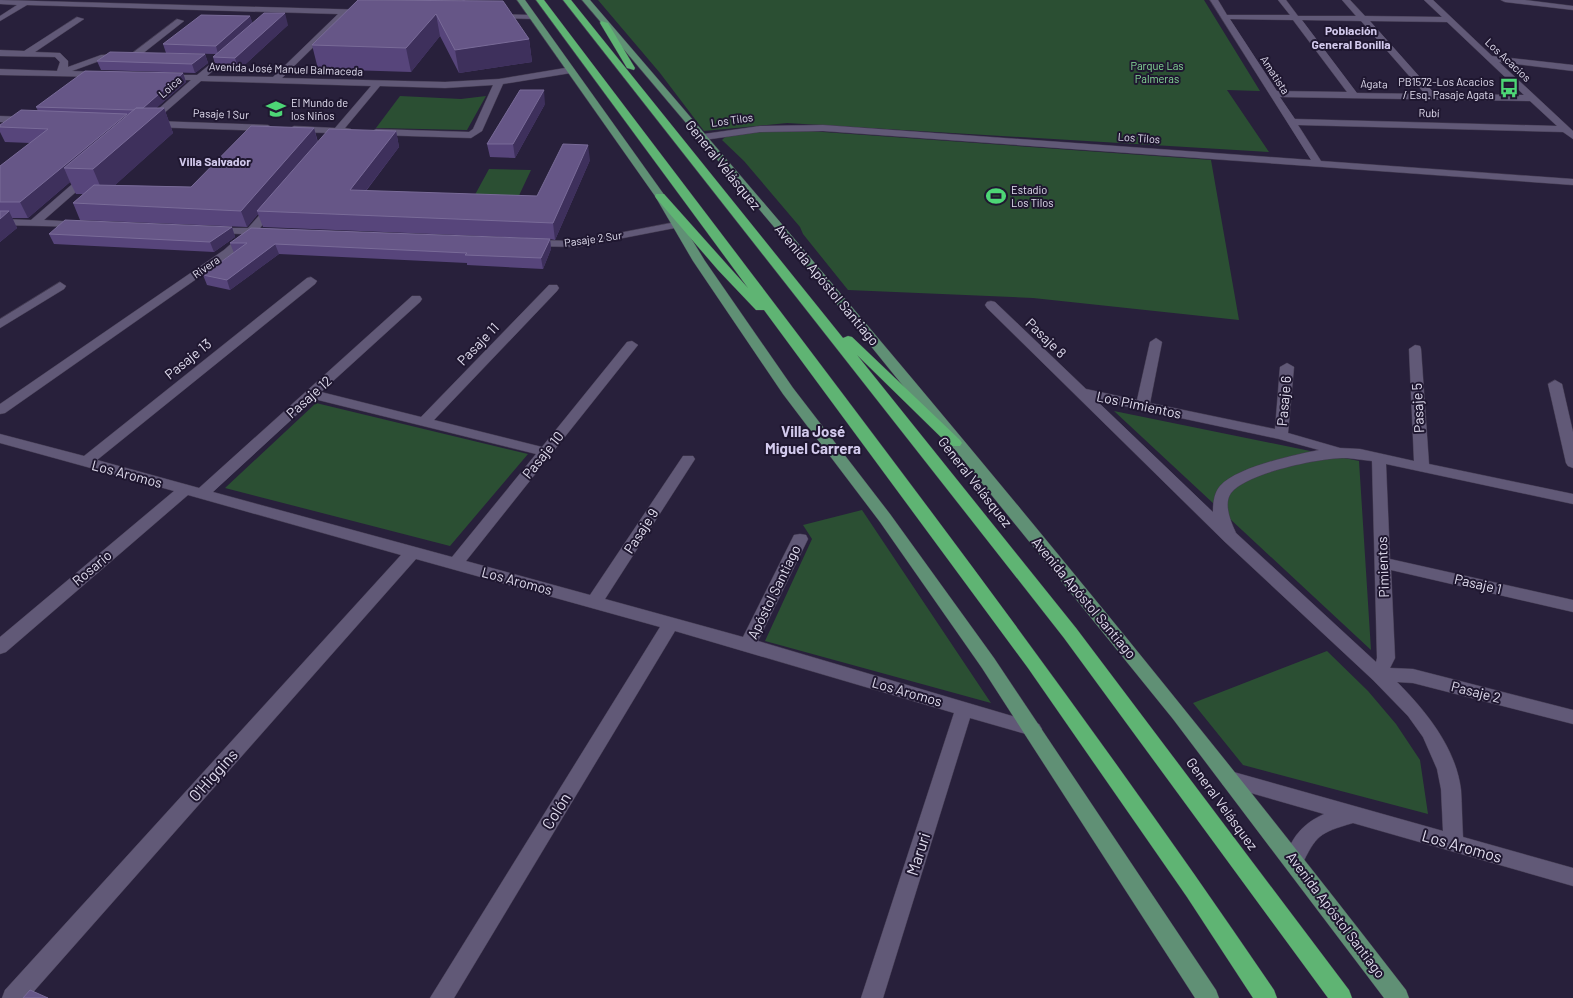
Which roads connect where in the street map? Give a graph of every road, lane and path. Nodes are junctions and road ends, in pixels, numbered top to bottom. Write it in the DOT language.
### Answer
graph roads {
  1 [pos="166,0"];
  2 [pos="233,0"];
  3 [pos="302,0"];
  4 [pos="368,0"];
  5 [pos="521,0"];
  6 [pos="540,0"];
  7 [pos="567,0"];
  8 [pos="586,0"];
  9 [pos="1214,0"];
  10 [pos="1282,0"];
  11 [pos="1346,0"];
  12 [pos="1428,0"];
  13 [pos="1505,0"];
  14 [pos="28,1"];
  15 [pos="0,2"];
  16 [pos="96,2"];
  17 [pos="157,6"];
  18 [pos="223,8"];
  19 [pos="1573,8"];
  20 [pos="277,10"];
  21 [pos="291,10"];
  22 [pos="344,12"];
  23 [pos="356,12"];
  24 [pos="374,12"];
  25 [pos="485,16"];
  26 [pos="533,17"];
  27 [pos="1225,17"];
  28 [pos="1295,18"];
  29 [pos="0,19"];
  30 [pos="80,19"];
  31 [pos="266,19"];
  32 [pos="1363,19"];
  33 [pos="1450,20"];
  34 [pos="180,21"];
  35 [pos="604,23"];
  36 [pos="234,47"];
  37 [pos="0,52"];
  38 [pos="27,54"];
  39 [pos="134,56"];
  40 [pos="153,57"];
  41 [pos="1490,58"];
  42 [pos="1573,68"];
  43 [pos="571,70"];
  44 [pos="0,72"];
  45 [pos="60,74"];
  46 [pos="110,75"];
  47 [pos="149,76"];
  48 [pos="199,78"];
  49 [pos="275,80"];
  50 [pos="499,82"];
  51 [pos="377,84"];
  52 [pos="1274,94"];
  53 [pos="1354,95"];
  54 [pos="1433,97"];
  55 [pos="1533,98"];
  56 [pos="657,113"];
  57 [pos="0,120"];
  58 [pos="43,121"];
  59 [pos="1292,122"];
  60 [pos="141,126"];
  61 [pos="1565,129"];
  62 [pos="338,130"];
  63 [pos="1573,136"];
  64 [pos="704,137"];
  65 [pos="325,145"];
  66 [pos="1317,162"];
  67 [pos="98,167"];
  68 [pos="1573,182"];
  69 [pos="282,196"];
  70 [pos="660,196"];
  71 [pos="0,222"];
  72 [pos="34,223"];
  73 [pos="676,225"];
  74 [pos="93,226"];
  75 [pos="202,230"];
  76 [pos="251,232"];
  77 [pos="280,233"];
  78 [pos="523,243"];
  79 [pos="311,281"];
  80 [pos="60,286"];
  81 [pos="553,288"];
  82 [pos="416,299"];
  83 [pos="810,305"];
  84 [pos="991,306"];
  85 [pos="0,324"];
  86 [pos="1156,342"];
  87 [pos="632,345"];
  88 [pos="1415,349"];
  89 [pos="802,351"];
  90 [pos="1287,368"];
  91 [pos="1555,384"];
  92 [pos="1080,392"];
  93 [pos="311,394"];
  94 [pos="1142,406"];
  95 [pos="0,410"];
  96 [pos="424,422"];
  97 [pos="1281,435"];
  98 [pos="0,438"];
  99 [pos="955,443"];
  100 [pos="546,452"];
  101 [pos="1343,452"];
  102 [pos="1379,458"];
  103 [pos="688,459"];
  104 [pos="86,462"];
  105 [pos="1573,463"];
  106 [pos="1422,467"];
  107 [pos="185,490"];
  108 [pos="202,494"];
  109 [pos="1573,499"];
  110 [pos="1231,538"];
  111 [pos="800,539"];
  112 [pos="413,552"];
  113 [pos="1383,563"];
  114 [pos="455,564"];
  115 [pos="594,602"];
  116 [pos="1573,606"];
  117 [pos="670,624"];
  118 [pos="748,645"];
  119 [pos="0,647"];
  120 [pos="1378,675"];
  121 [pos="964,709"];
  122 [pos="1573,718"];
  123 [pos="1033,729"];
  124 [pos="1230,779"];
  125 [pos="1351,814"];
  126 [pos="1453,844"];
  127 [pos="1294,861"];
  128 [pos="1573,878"];
  129 [pos="13,998"];
  130 [pos="441,998"];
  131 [pos="872,998"];
  132 [pos="1208,998"];
  133 [pos="1266,998"];
  134 [pos="1341,998"];
  135 [pos="1398,998"];
  1 -- 17 [label="street"];
  2 -- 18 [label="street"];
  3 -- 21 [label="street"];
  4 -- 23 [label="street"];
  5 -- 26 [label="main road"];
  6 -- 89 [label="highway"];
  7 -- 56 [label="highway, General Velásquez"];
  8 -- 35 [label="main road, Avenida Apóstol Santiago"];
  9 -- 27 [label="street, Amatista"];
  10 -- 28 [label="street"];
  11 -- 32 [label="street"];
  12 -- 33 [label="street, Los Acacios"];
  13 -- 19 [label="street"];
  14 -- 15 [label="street"];
  14 -- 16 [label="street"];
  14 -- 29 [label="street"];
  16 -- 17 [label="street"];
  17 -- 18 [label="street"];
  18 -- 20 [label="street"];
  20 -- 21 [label="street"];
  20 -- 31 [label="street"];
  21 -- 22 [label="street"];
  22 -- 23 [label="street"];
  22 -- 49 [label="street"];
  23 -- 24 [label="street"];
  25 -- 26 [label="street"];
  26 -- 43 [label="main road"];
  27 -- 28 [label="street"];
  27 -- 52 [label="street, Amatista"];
  28 -- 32 [label="street"];
  28 -- 53 [label="street"];
  30 -- 38 [label="street"];
  32 -- 33 [label="street"];
  32 -- 54 [label="street"];
  33 -- 41 [label="street, Los Acacios"];
  34 -- 39 [label="street"];
  35 -- 56 [label="highway"];
  35 -- 64 [label="main road, Avenida Apóstol Santiago"];
  36 -- 48 [label="street, Loica"];
  37 -- 38 [label="street"];
  38 -- 45 [label="street"];
  39 -- 40 [label="street"];
  39 -- 45 [label="street"];
  41 -- 42 [label="street"];
  41 -- 55 [label="street, Los Acacios"];
  43 -- 50 [label="street, Avenida José Manuel Balmaceda"];
  43 -- 70 [label="main road"];
  44 -- 45 [label="street"];
  45 -- 46 [label="street"];
  47 -- 48 [label="street, Avenida José Manuel Balmaceda"];
  48 -- 49 [label="street, Avenida José Manuel Balmaceda"];
  48 -- 60 [label="street, Loica"];
  49 -- 51 [label="street, Avenida José Manuel Balmaceda"];
  50 -- 51 [label="street, Avenida José Manuel Balmaceda"];
  50 -- 62 [label="street, Pasaje 1 Sur"];
  51 -- 62 [label="street"];
  52 -- 53 [label="street, Ágata"];
  52 -- 59 [label="street, Amatista"];
  53 -- 54 [label="street, Ágata"];
  54 -- 55 [label="street, Ágata"];
  55 -- 61 [label="street, Los Acacios"];
  56 -- 83 [label="highway, General Velásquez"];
  57 -- 58 [label="street"];
  59 -- 61 [label="street, Rubí"];
  59 -- 66 [label="street, Amatista"];
  60 -- 62 [label="street, Pasaje 1 Sur"];
  61 -- 63 [label="street, Los Acacios"];
  62 -- 65 [label="street"];
  64 -- 66 [label="street, Los Tilos"];
  64 -- 99 [label="main road, Avenida Apóstol Santiago"];
  66 -- 68 [label="street, Los Tilos"];
  67 -- 72 [label="street"];
  69 -- 76 [label="street, Rivera"];
  70 -- 73 [label="main road"];
  70 -- 89 [label="highway"];
  71 -- 72 [label="street"];
  72 -- 74 [label="street"];
  73 -- 78 [label="street, Pasaje 2 Sur"];
  73 -- 123 [label="main road"];
  75 -- 76 [label="street"];
  76 -- 77 [label="street"];
  76 -- 95 [label="street, Rivera"];
  79 -- 104 [label="street, Pasaje 13"];
  80 -- 85 [label="street"];
  81 -- 96 [label="street, Pasaje 11"];
  82 -- 93 [label="street, Pasaje 12"];
  83 -- 99 [label="highway"];
  83 -- 134 [label="highway, General Velásquez"];
  84 -- 92 [label="street, Pasaje 8"];
  86 -- 94 [label="street"];
  87 -- 100 [label="street, Pasaje 10"];
  88 -- 106 [label="street, Pasaje 5"];
  89 -- 133 [label="highway"];
  90 -- 97 [label="street, Pasaje 6"];
  91 -- 105 [label="street"];
  92 -- 94 [label="street, Los Pimientos"];
  92 -- 110 [label="street, Los Pimientos"];
  93 -- 96 [label="street"];
  93 -- 108 [label="street, Pasaje 12"];
  94 -- 97 [label="street, Los Pimientos"];
  96 -- 100 [label="street"];
  97 -- 101 [label="street, Los Pimientos"];
  98 -- 104 [label="street, Los Aromos"];
  99 -- 124 [label="main road, Avenida Apóstol Santiago"];
  100 -- 114 [label="street, Pasaje 10"];
  101 -- 102 [label="street, Los Pimientos"];
  101 -- 110 [label="street, Los Pimientos"];
  102 -- 106 [label="street, Los Pimientos"];
  102 -- 113 [label="street, Pimientos"];
  103 -- 115 [label="street, Pasaje 9"];
  104 -- 107 [label="street, Los Aromos"];
  106 -- 109 [label="street, Los Pimientos"];
  107 -- 108 [label="street, Los Aromos"];
  107 -- 119 [label="street, Rosario"];
  108 -- 112 [label="street, Los Aromos"];
  110 -- 120 [label="street, Los Pimientos"];
  111 -- 118 [label="street, Apóstol Santiago"];
  112 -- 114 [label="street, Los Aromos"];
  112 -- 129 [label="street, O'Higgins"];
  113 -- 116 [label="street, Pasaje 1"];
  113 -- 120 [label="street, Pimientos"];
  114 -- 115 [label="street, Los Aromos"];
  115 -- 117 [label="street, Los Aromos"];
  117 -- 118 [label="street, Los Aromos"];
  117 -- 130 [label="street, Colón"];
  118 -- 121 [label="street, Los Aromos"];
  120 -- 122 [label="street, Pasaje 2"];
  120 -- 126 [label="street, Los Pimientos"];
  121 -- 123 [label="street, Los Aromos"];
  121 -- 131 [label="street, Maruri"];
  123 -- 132 [label="main road"];
  124 -- 125 [label="street, Los Aromos"];
  124 -- 127 [label="main road, Avenida Apóstol Santiago"];
  125 -- 126 [label="street, Los Aromos"];
  125 -- 127 [label="street"];
  126 -- 128 [label="street, Los Aromos"];
  127 -- 135 [label="main road, Avenida Apóstol Santiago"];
}
